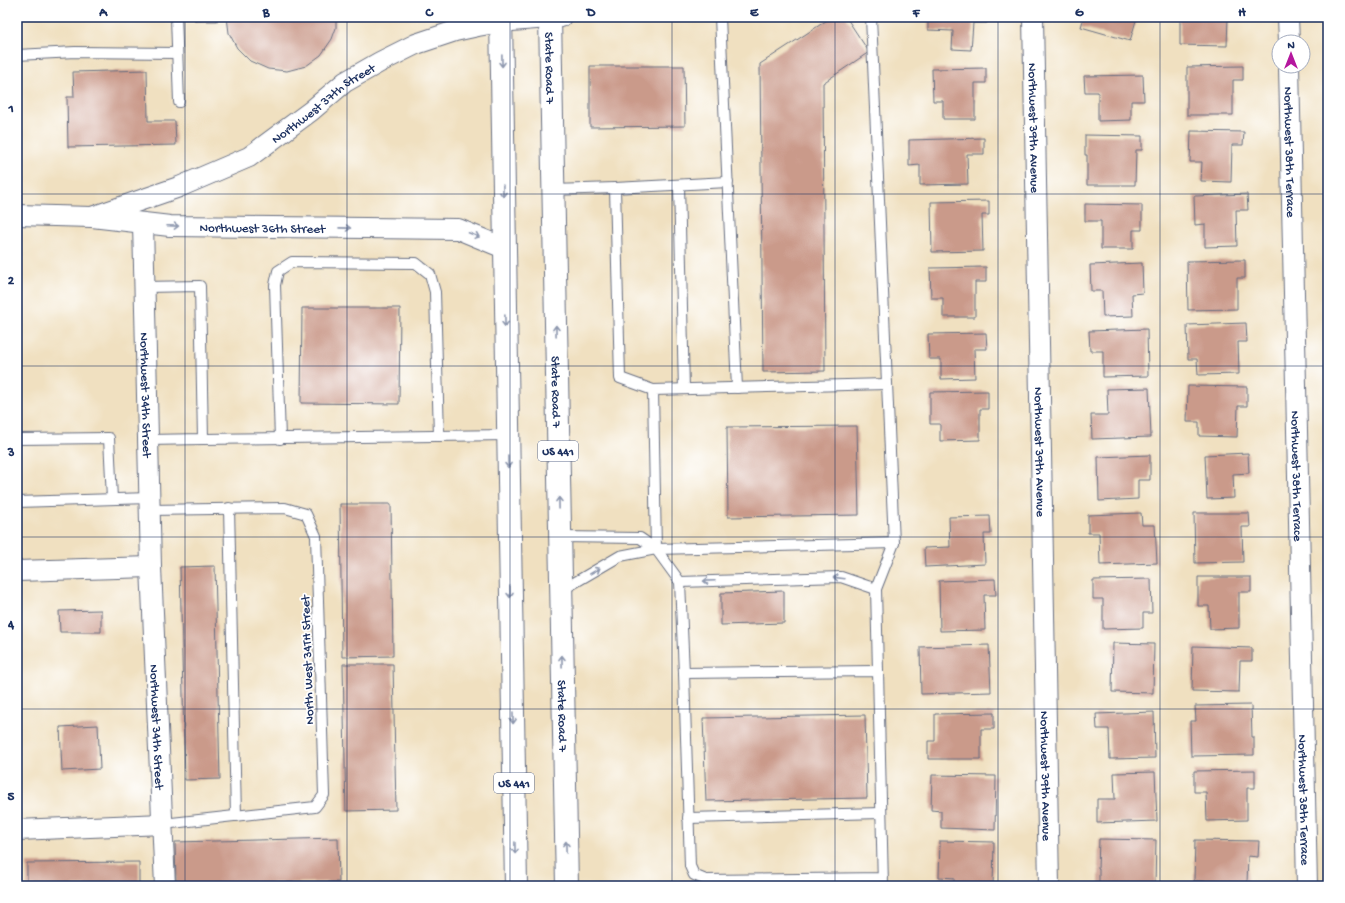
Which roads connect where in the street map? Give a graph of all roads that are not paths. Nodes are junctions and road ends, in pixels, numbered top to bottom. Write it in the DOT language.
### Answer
graph roads {
  1 [pos="176,17"];
  2 [pos="553,17"];
  3 [pos="720,17"];
  4 [pos="871,17"];
  5 [pos="1034,17"];
  6 [pos="1288,17"];
  7 [pos="501,20"];
  8 [pos="1289,34"];
  9 [pos="177,54"];
  10 [pos="17,55"];
  11 [pos="1289,74"];
  12 [pos="179,102"];
  13 [pos="728,182"];
  14 [pos="679,185"];
  15 [pos="615,188"];
  16 [pos="553,190"];
  17 [pos="17,215"];
  18 [pos="92,217"];
  19 [pos="143,223"];
  20 [pos="504,248"];
  21 [pos="144,287"];
  22 [pos="887,384"];
  23 [pos="738,388"];
  24 [pos="684,389"];
  25 [pos="653,390"];
  26 [pos="508,435"];
  27 [pos="439,436"];
  28 [pos="17,439"];
  29 [pos="280,439"];
  30 [pos="148,440"];
  31 [pos="203,440"];
  32 [pos="112,499"];
  33 [pos="17,502"];
  34 [pos="150,504"];
  35 [pos="229,508"];
  36 [pos="560,537"];
  37 [pos="894,543"];
  38 [pos="656,549"];
  39 [pos="151,567"];
  40 [pos="17,571"];
  41 [pos="680,582"];
  42 [pos="561,590"];
  43 [pos="876,590"];
  44 [pos="878,671"];
  45 [pos="684,673"];
  46 [pos="881,813"];
  47 [pos="236,816"];
  48 [pos="688,818"];
  49 [pos="163,824"];
  50 [pos="17,830"];
  51 [pos="883,882"];
  52 [pos="164,886"];
  53 [pos="516,886"];
  54 [pos="567,886"];
  55 [pos="1049,886"];
  56 [pos="1307,886"];
  1 -- 9 [label="lane"];
  2 -- 7 [label="street, Northwest 37th Street"];
  2 -- 16 [label="main road, State Road 7 / US 441"];
  3 -- 13 [label="lane"];
  4 -- 22 [label="lane"];
  5 -- 55 [label="street, Northwest 39th Avenue"];
  6 -- 8 [label="street"];
  7 -- 18 [label="street, Northwest 37th Street"];
  7 -- 20 [label="main road, US 441, one-way"];
  9 -- 10 [label="lane"];
  9 -- 12 [label="lane"];
  11 -- 56 [label="street, Northwest 38th Terrace"];
  13 -- 14 [label="lane"];
  13 -- 23 [label="lane"];
  14 -- 15 [label="lane"];
  14 -- 24 [label="lane"];
  15 -- 16 [label="lane"];
  15 -- 25 [label="lane"];
  36 -- 16 [label="main road, State Road 7 / US 441, one-way"];
  17 -- 18 [label="street, Northwest 36th Street"];
  18 -- 19 [label="street, Northwest 36th Street"];
  19 -- 20 [label="street, Northwest 36th Street, one-way"];
  19 -- 21 [label="street, Northwest 34th Street"];
  20 -- 26 [label="main road, US 441, one-way"];
  21 -- 30 [label="street, Northwest 34th Street"];
  21 -- 31 [label="lane"];
  22 -- 23 [label="lane"];
  22 -- 37 [label="lane"];
  23 -- 24 [label="lane"];
  24 -- 25 [label="lane"];
  25 -- 38 [label="lane"];
  26 -- 27 [label="lane"];
  26 -- 53 [label="main road, US 441, one-way"];
  27 -- 29 [label="lane"];
  27 -- 29 [label="lane"];
  28 -- 32 [label="lane"];
  29 -- 31 [label="lane"];
  30 -- 31 [label="lane"];
  30 -- 34 [label="street, Northwest 34th Street"];
  32 -- 33 [label="lane, North West 34TH Street"];
  32 -- 34 [label="lane, North West 34TH Street"];
  34 -- 35 [label="lane, North West 34TH Street"];
  34 -- 39 [label="street, Northwest 34th Street"];
  35 -- 47 [label="lane"];
  35 -- 47 [label="lane, North West 34TH Street"];
  36 -- 38 [label="lane"];
  36 -- 42 [label="main road, State Road 7 / US 441"];
  37 -- 38 [label="lane"];
  37 -- 43 [label="lane"];
  38 -- 41 [label="lane"];
  42 -- 38 [label="lane, one-way"];
  39 -- 40 [label="street"];
  39 -- 49 [label="street, Northwest 34th Street"];
  43 -- 41 [label="lane, one-way"];
  41 -- 45 [label="lane"];
  54 -- 42 [label="main road, State Road 7 / US 441, one-way"];
  43 -- 44 [label="lane"];
  44 -- 45 [label="lane"];
  44 -- 46 [label="lane"];
  45 -- 48 [label="lane"];
  46 -- 48 [label="lane"];
  46 -- 51 [label="lane"];
  47 -- 49 [label="lane, North West 34TH Street"];
  48 -- 51 [label="lane"];
  49 -- 50 [label="street"];
  49 -- 52 [label="street, Northwest 34th Street"];
}
